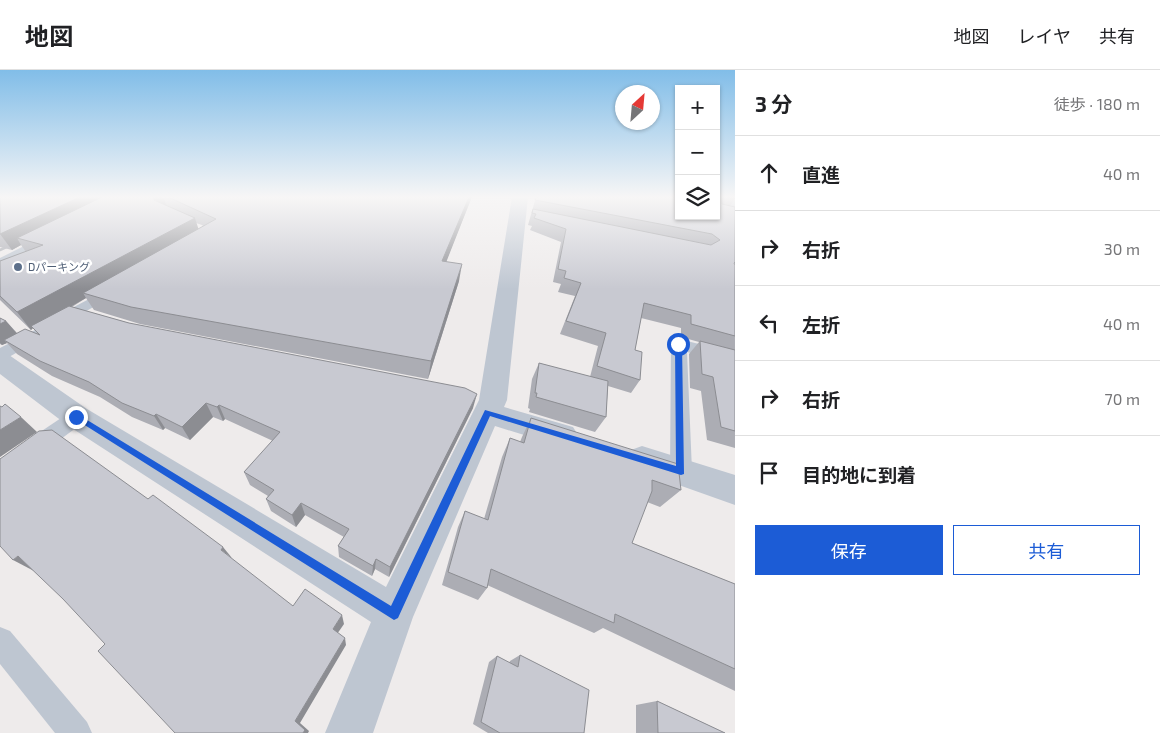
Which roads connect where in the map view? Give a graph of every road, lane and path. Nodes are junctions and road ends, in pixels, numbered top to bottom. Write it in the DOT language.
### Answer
graph roads {
  1 [pos="518,228"];
  2 [pos="60,232"];
  3 [pos="0,263"];
  4 [pos="118,287"];
  5 [pos="75,312"];
  6 [pos="93,317"];
  7 [pos="0,356"];
  8 [pos="735,359"];
  9 [pos="0,361"];
  10 [pos="485,403"];
  11 [pos="76,417"];
  12 [pos="0,471"];
  13 [pos="681,471"];
  14 [pos="735,490"];
  15 [pos="394,614"];
  16 [pos="0,641"];
  17 [pos="76,733"];
  18 [pos="349,733"];
  1 -- 10 [label="street"];
  2 -- 3 [label="lane"];
  4 -- 5 [label="lane"];
  5 -- 6 [label="lane"];
  5 -- 7 [label="lane"];
  8 -- 13 [label="lane"];
  9 -- 11 [label="street"];
  10 -- 13 [label="street"];
  10 -- 15 [label="street"];
  11 -- 12 [label="lane"];
  11 -- 15 [label="street"];
  13 -- 14 [label="street"];
  15 -- 18 [label="street"];
  16 -- 17 [label="lane"];
}
